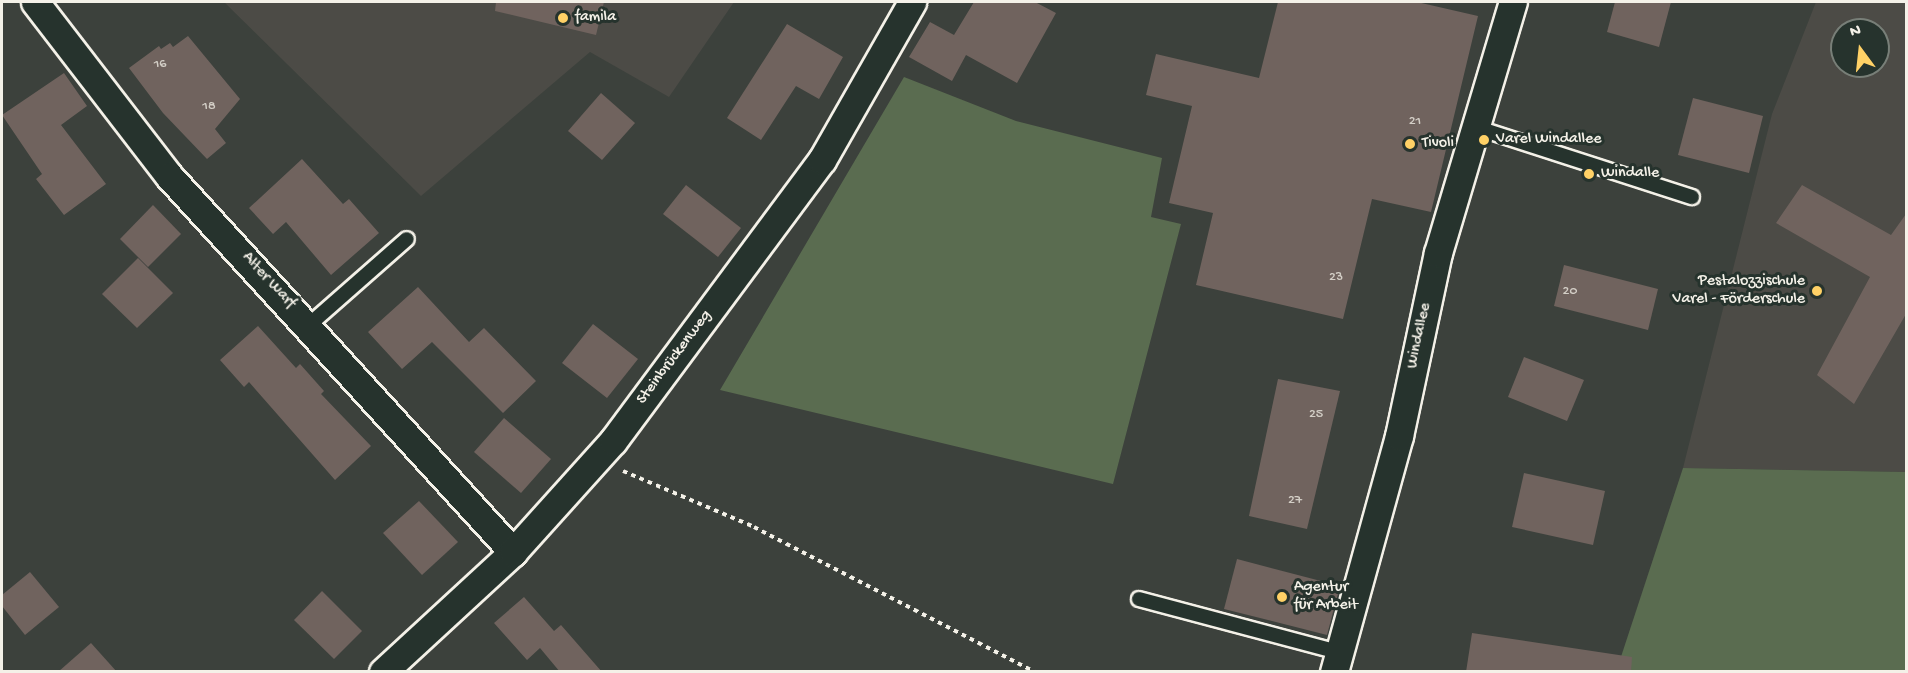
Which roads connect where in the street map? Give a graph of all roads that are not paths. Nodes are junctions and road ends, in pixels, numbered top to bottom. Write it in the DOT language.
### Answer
graph roads {
  1 [pos="35,2"];
  2 [pos="912,2"];
  3 [pos="1513,2"];
  4 [pos="1475,127"];
  5 [pos="1692,197"];
  6 [pos="407,239"];
  7 [pos="309,325"];
  8 [pos="513,552"];
  9 [pos="1139,599"];
  10 [pos="1336,662"];
  11 [pos="383,672"];
  1 -- 7 [label="street, Alter Warf"];
  2 -- 8 [label="street, Steinbrückenweg"];
  3 -- 4 [label="street, Windallee"];
  4 -- 5 [label="lane"];
  4 -- 10 [label="street, Windallee"];
  6 -- 7 [label="lane"];
  7 -- 8 [label="street, Alter Warf"];
  8 -- 11 [label="street, Steinbrückenweg"];
  9 -- 10 [label="lane"];
}
